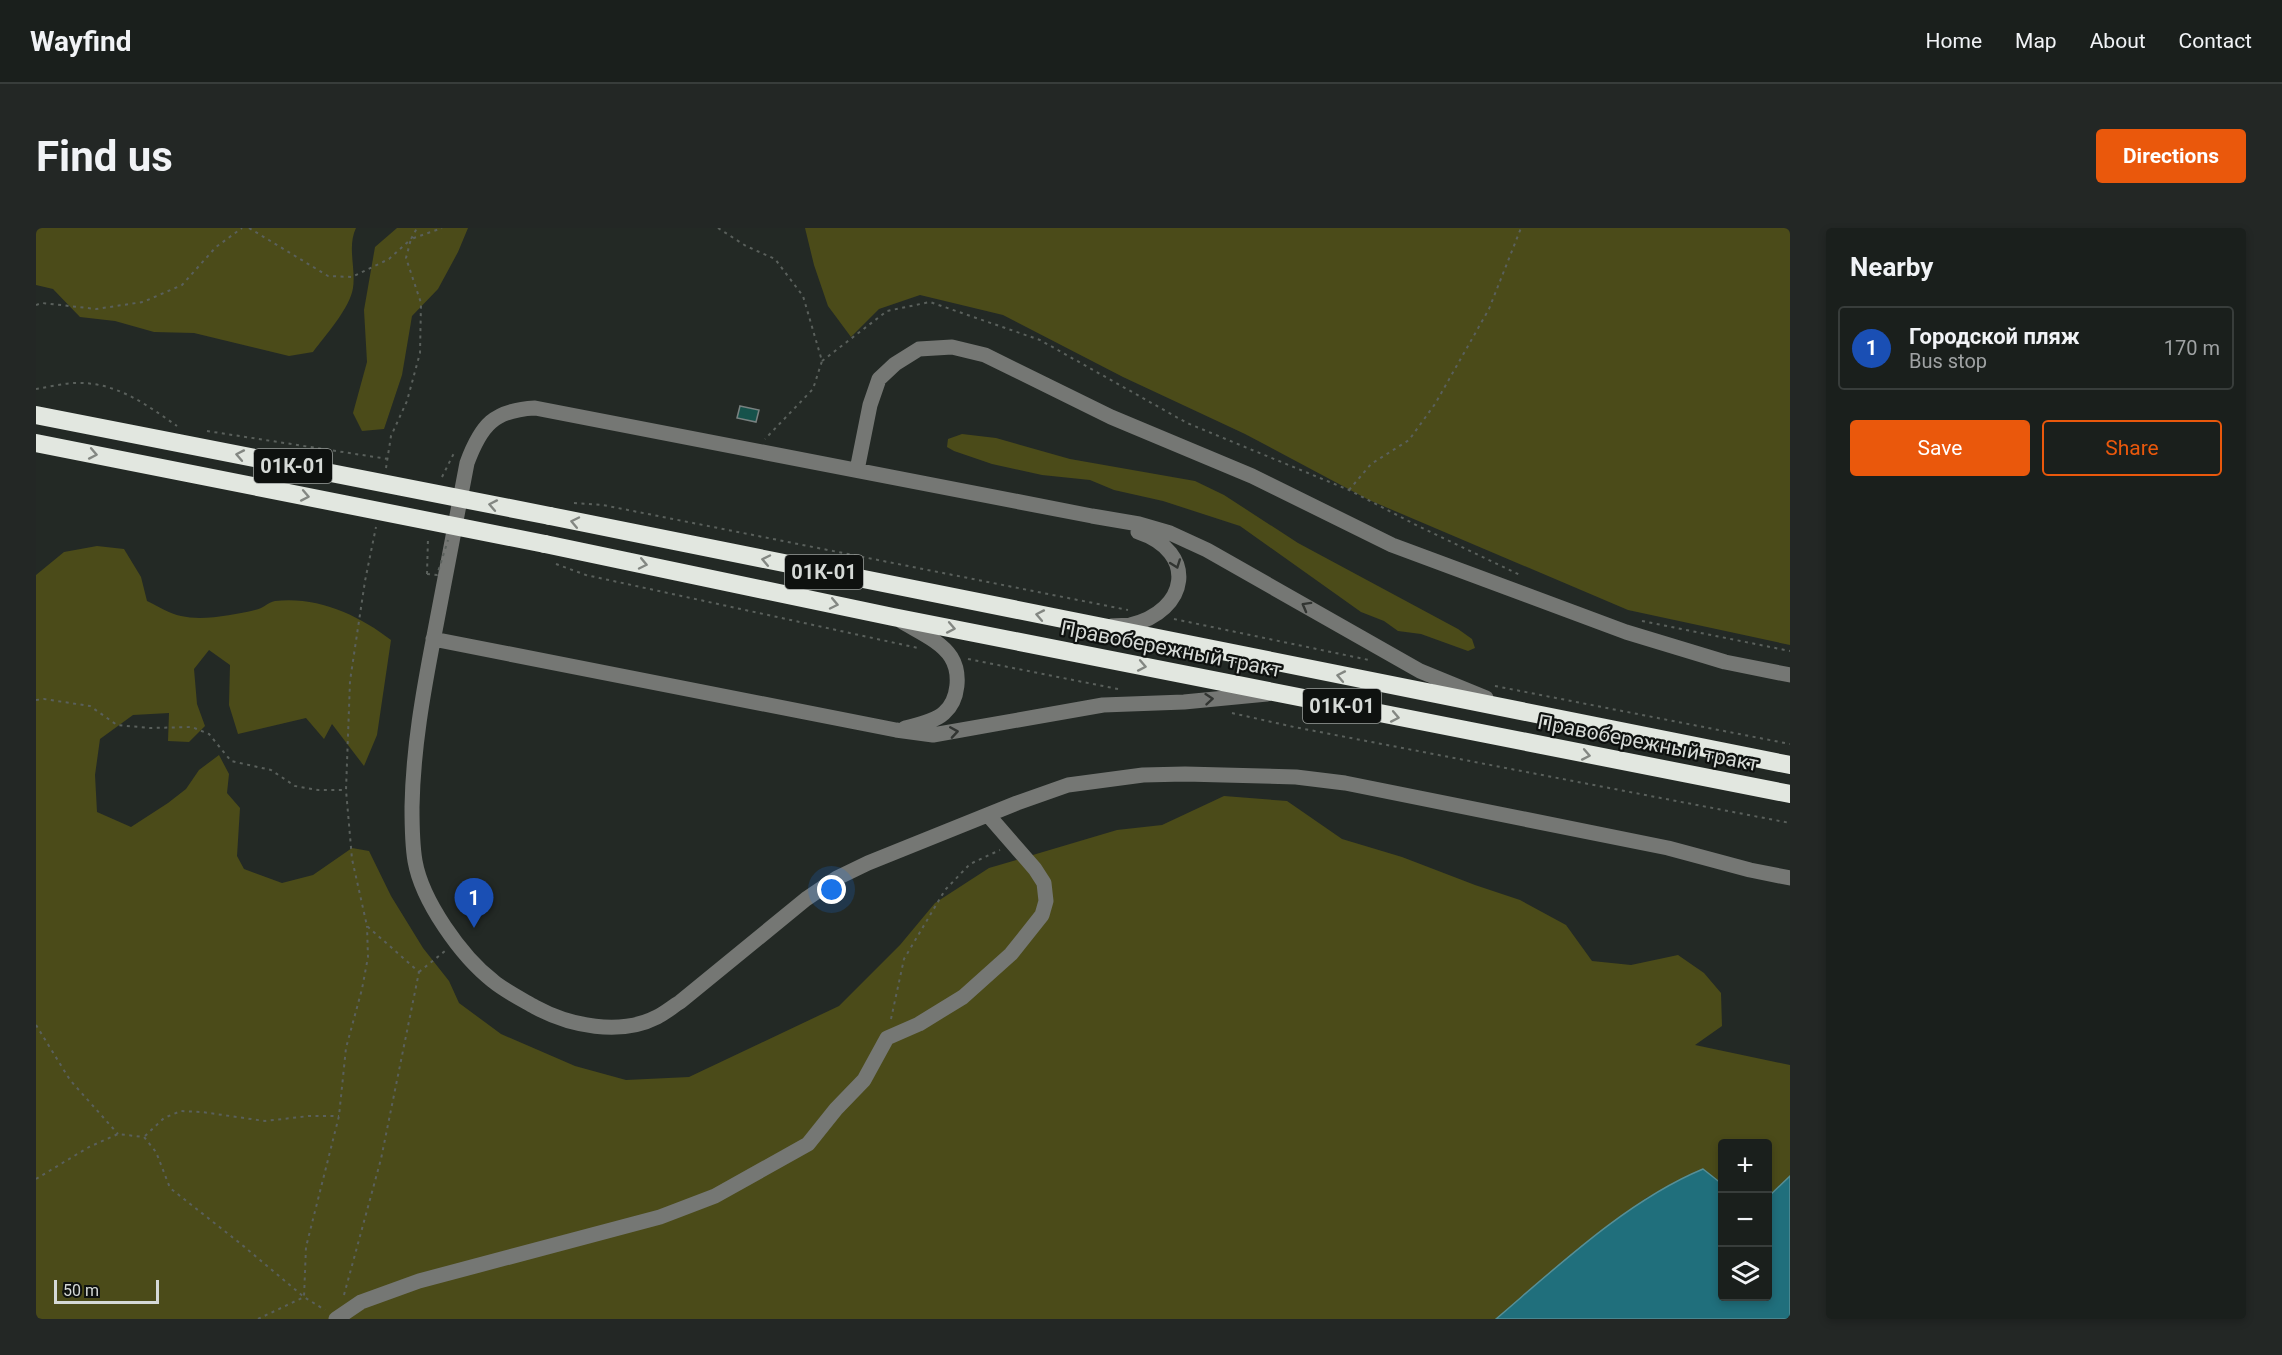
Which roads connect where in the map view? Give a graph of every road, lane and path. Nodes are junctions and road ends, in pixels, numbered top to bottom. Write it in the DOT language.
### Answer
graph roads {
  1 [pos="242,228"];
  2 [pos="249,228"];
  3 [pos="417,228"];
  4 [pos="442,228"];
  5 [pos="718,228"];
  6 [pos="1521,228"];
  7 [pos="411,239"];
  8 [pos="36,305"];
  9 [pos="822,361"];
  10 [pos="36,389"];
  11 [pos="36,415"];
  12 [pos="178,426"];
  13 [pos="201,430"];
  14 [pos="36,443"];
  15 [pos="754,450"];
  16 [pos="454,451"];
  17 [pos="388,459"];
  18 [pos="386,469"];
  19 [pos="856,470"];
  20 [pos="440,480"];
  21 [pos="1349,490"];
  22 [pos="1092,516"];
  23 [pos="377,522"];
  24 [pos="428,535"];
  25 [pos="448,540"];
  26 [pos="1522,577"];
  27 [pos="893,617"];
  28 [pos="1641,620"];
  29 [pos="1097,627"];
  30 [pos="433,639"];
  31 [pos="1790,651"];
  32 [pos="1790,675"];
  33 [pos="1277,693"];
  34 [pos="36,700"];
  35 [pos="1528,713"];
  36 [pos="896,730"];
  37 [pos="1790,765"];
  38 [pos="346,790"];
  39 [pos="1790,794"];
  40 [pos="988,815"];
  41 [pos="1013,844"];
  42 [pos="1790,878"];
  43 [pos="367,926"];
  44 [pos="452,945"];
  45 [pos="419,972"];
  46 [pos="36,1025"];
  47 [pos="887,1038"];
  48 [pos="339,1116"];
  49 [pos="118,1134"];
  50 [pos="144,1137"];
  51 [pos="36,1179"];
  52 [pos="304,1297"];
  53 [pos="337,1318"];
  54 [pos="258,1319"];
  1 -- 8 [label="path"];
  2 -- 7 [label="path"];
  3 -- 7 [label="path"];
  4 -- 7 [label="path"];
  5 -- 9 [label="path"];
  6 -- 21 [label="path"];
  7 -- 17 [label="path"];
  9 -- 15 [label="path"];
  9 -- 21 [label="path"];
  10 -- 12 [label="path"];
  29 -- 11 [label="highway, Правобережный тракт / 01К-01, one-way, bridge"];
  13 -- 17 [label="path"];
  14 -- 27 [label="highway, Правобережный тракт / 01К-01, one-way, bridge"];
  15 -- 19 [label="street"];
  15 -- 30 [label="street"];
  16 -- 20 [label="path"];
  17 -- 18 [label="path"];
  19 -- 22 [label="street"];
  19 -- 32 [label="street"];
  21 -- 26 [label="path"];
  22 -- 29 [label="street, one-way"];
  35 -- 22 [label="street, one-way"];
  23 -- 38 [label="path"];
  24 -- 25 [label="path, bridge"];
  27 -- 33 [label="highway, Правобережный тракт / 01К-01, one-way"];
  27 -- 36 [label="street"];
  28 -- 31 [label="path"];
  35 -- 29 [label="highway, Правобережный тракт / 01К-01, one-way"];
  30 -- 36 [label="street"];
  30 -- 40 [label="street"];
  36 -- 33 [label="street, one-way"];
  33 -- 39 [label="highway, Правобережный тракт / 01К-01, one-way"];
  34 -- 38 [label="path"];
  35 -- 37 [label="highway, Правобережный тракт / 01К-01"];
  38 -- 43 [label="path"];
  40 -- 41 [label="street"];
  40 -- 42 [label="street"];
  41 -- 47 [label="path"];
  41 -- 47 [label="street"];
  43 -- 45 [label="path"];
  43 -- 48 [label="path"];
  44 -- 45 [label="path"];
  45 -- 53 [label="path"];
  46 -- 49 [label="path"];
  47 -- 53 [label="street"];
  48 -- 50 [label="path"];
  48 -- 52 [label="path"];
  49 -- 50 [label="path"];
  49 -- 51 [label="path"];
  50 -- 52 [label="path"];
  52 -- 53 [label="path"];
  52 -- 54 [label="path"];
}
